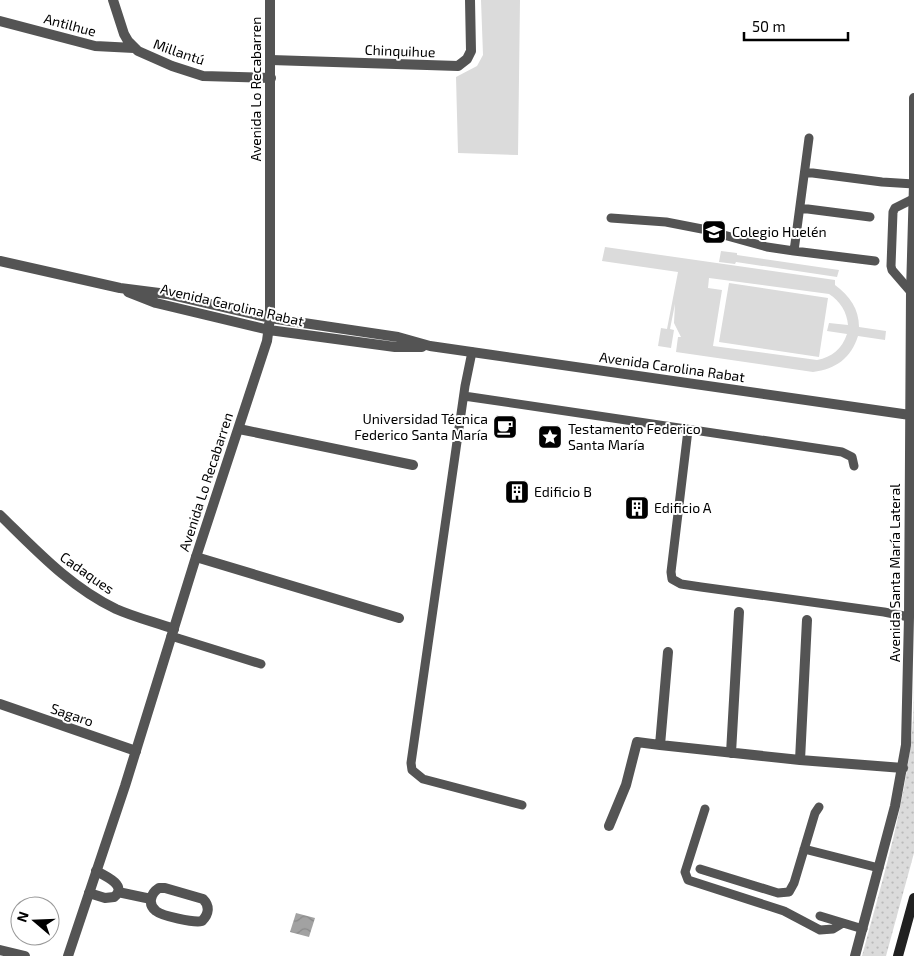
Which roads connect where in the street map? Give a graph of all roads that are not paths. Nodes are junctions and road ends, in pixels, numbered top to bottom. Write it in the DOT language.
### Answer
graph roads {
  1 [pos="113,0"];
  2 [pos="270,0"];
  3 [pos="470,0"];
  4 [pos="0,21"];
  5 [pos="134,48"];
  6 [pos="271,60"];
  7 [pos="271,78"];
  8 [pos="914,98"];
  9 [pos="809,138"];
  10 [pos="805,172"];
  11 [pos="914,183"];
  12 [pos="912,199"];
  13 [pos="800,208"];
  14 [pos="870,217"];
  15 [pos="611,218"];
  16 [pos="794,251"];
  17 [pos="0,261"];
  18 [pos="874,261"];
  19 [pos="120,288"];
  20 [pos="911,292"];
  21 [pos="270,318"];
  22 [pos="269,330"];
  23 [pos="430,346"];
  24 [pos="472,352"];
  25 [pos="464,396"];
  26 [pos="913,415"];
  27 [pos="238,429"];
  28 [pos="688,430"];
  29 [pos="413,465"];
  30 [pos="854,466"];
  31 [pos="0,515"];
  32 [pos="196,558"];
  33 [pos="738,612"];
  34 [pos="909,617"];
  35 [pos="399,618"];
  36 [pos="807,620"];
  37 [pos="172,632"];
  38 [pos="668,652"];
  39 [pos="261,664"];
  40 [pos="0,704"];
  41 [pos="660,745"];
  42 [pos="136,751"];
  43 [pos="732,753"];
  44 [pos="800,760"];
  45 [pos="903,768"];
  46 [pos="522,805"];
  47 [pos="819,807"];
  48 [pos="705,809"];
  49 [pos="609,826"];
  50 [pos="804,849"];
  51 [pos="879,868"];
  52 [pos="700,869"];
  53 [pos="96,871"];
  54 [pos="118,892"];
  55 [pos="88,893"];
  56 [pos="914,898"];
  57 [pos="150,899"];
  58 [pos="820,916"];
  59 [pos="844,923"];
  60 [pos="863,929"];
  61 [pos="0,950"];
  62 [pos="25,956"];
  63 [pos="68,956"];
  64 [pos="855,956"];
  65 [pos="898,956"];
  1 -- 5 [label="street, Millantú"];
  2 -- 6 [label="street, Avenida Lo Recabarren"];
  3 -- 6 [label="street, Chinquihue"];
  4 -- 5 [label="street, Antilhue"];
  5 -- 7 [label="street, Millantú"];
  6 -- 7 [label="street, Avenida Lo Recabarren"];
  7 -- 21 [label="street, Avenida Lo Recabarren"];
  8 -- 11 [label="street, Avenida Santa María Lateral"];
  9 -- 10 [label="lane"];
  10 -- 11 [label="lane"];
  10 -- 13 [label="lane"];
  11 -- 12 [label="street, Avenida Santa María Lateral"];
  12 -- 20 [label="street, Avenida Santa María Lateral"];
  12 -- 20 [label="lane"];
  13 -- 14 [label="lane"];
  13 -- 16 [label="lane"];
  15 -- 16 [label="lane"];
  16 -- 18 [label="lane"];
  17 -- 19 [label="street, Avenida Carolina Rabat"];
  19 -- 21 [label="street, Avenida Carolina Rabat"];
  19 -- 22 [label="street, Avenida Carolina Rabat"];
  20 -- 26 [label="street, Avenida Santa María Lateral"];
  21 -- 22 [label="street, Avenida Lo Recabarren"];
  21 -- 23 [label="street, Avenida Carolina Rabat"];
  22 -- 23 [label="street, Avenida Carolina Rabat"];
  22 -- 27 [label="street, Avenida Lo Recabarren"];
  23 -- 24 [label="street, Avenida Carolina Rabat"];
  24 -- 25 [label="lane"];
  24 -- 26 [label="street, Avenida Carolina Rabat"];
  25 -- 28 [label="lane"];
  25 -- 46 [label="lane"];
  26 -- 34 [label="street, Avenida Santa María Lateral"];
  27 -- 29 [label="street"];
  27 -- 32 [label="street, Avenida Lo Recabarren"];
  28 -- 30 [label="lane"];
  28 -- 34 [label="lane"];
  31 -- 37 [label="street, Cadaques"];
  32 -- 35 [label="street"];
  32 -- 37 [label="street, Avenida Lo Recabarren"];
  33 -- 43 [label="street"];
  34 -- 45 [label="street, Avenida Santa María Lateral"];
  36 -- 44 [label="street"];
  37 -- 39 [label="lane"];
  37 -- 42 [label="street, Avenida Lo Recabarren"];
  38 -- 41 [label="street"];
  40 -- 42 [label="street, Sagaro"];
  41 -- 43 [label="street"];
  41 -- 49 [label="street"];
  42 -- 53 [label="street, Avenida Lo Recabarren"];
  43 -- 44 [label="street"];
  44 -- 45 [label="street"];
  45 -- 51 [label="street, Avenida Santa María Lateral"];
  47 -- 50 [label="lane"];
  48 -- 59 [label="lane"];
  50 -- 51 [label="lane"];
  50 -- 52 [label="lane"];
  51 -- 60 [label="street, Avenida Santa María Lateral"];
  53 -- 54 [label="street"];
  53 -- 55 [label="street, Avenida Lo Recabarren"];
  54 -- 55 [label="street"];
  54 -- 57 [label="street"];
  55 -- 63 [label="street, Avenida Lo Recabarren"];
  56 -- 65 [label="main road"];
  57 -- 57 [label="street"];
  58 -- 59 [label="lane"];
  59 -- 60 [label="lane"];
  60 -- 64 [label="street, Avenida Santa María Lateral"];
  61 -- 62 [label="street"];
}
